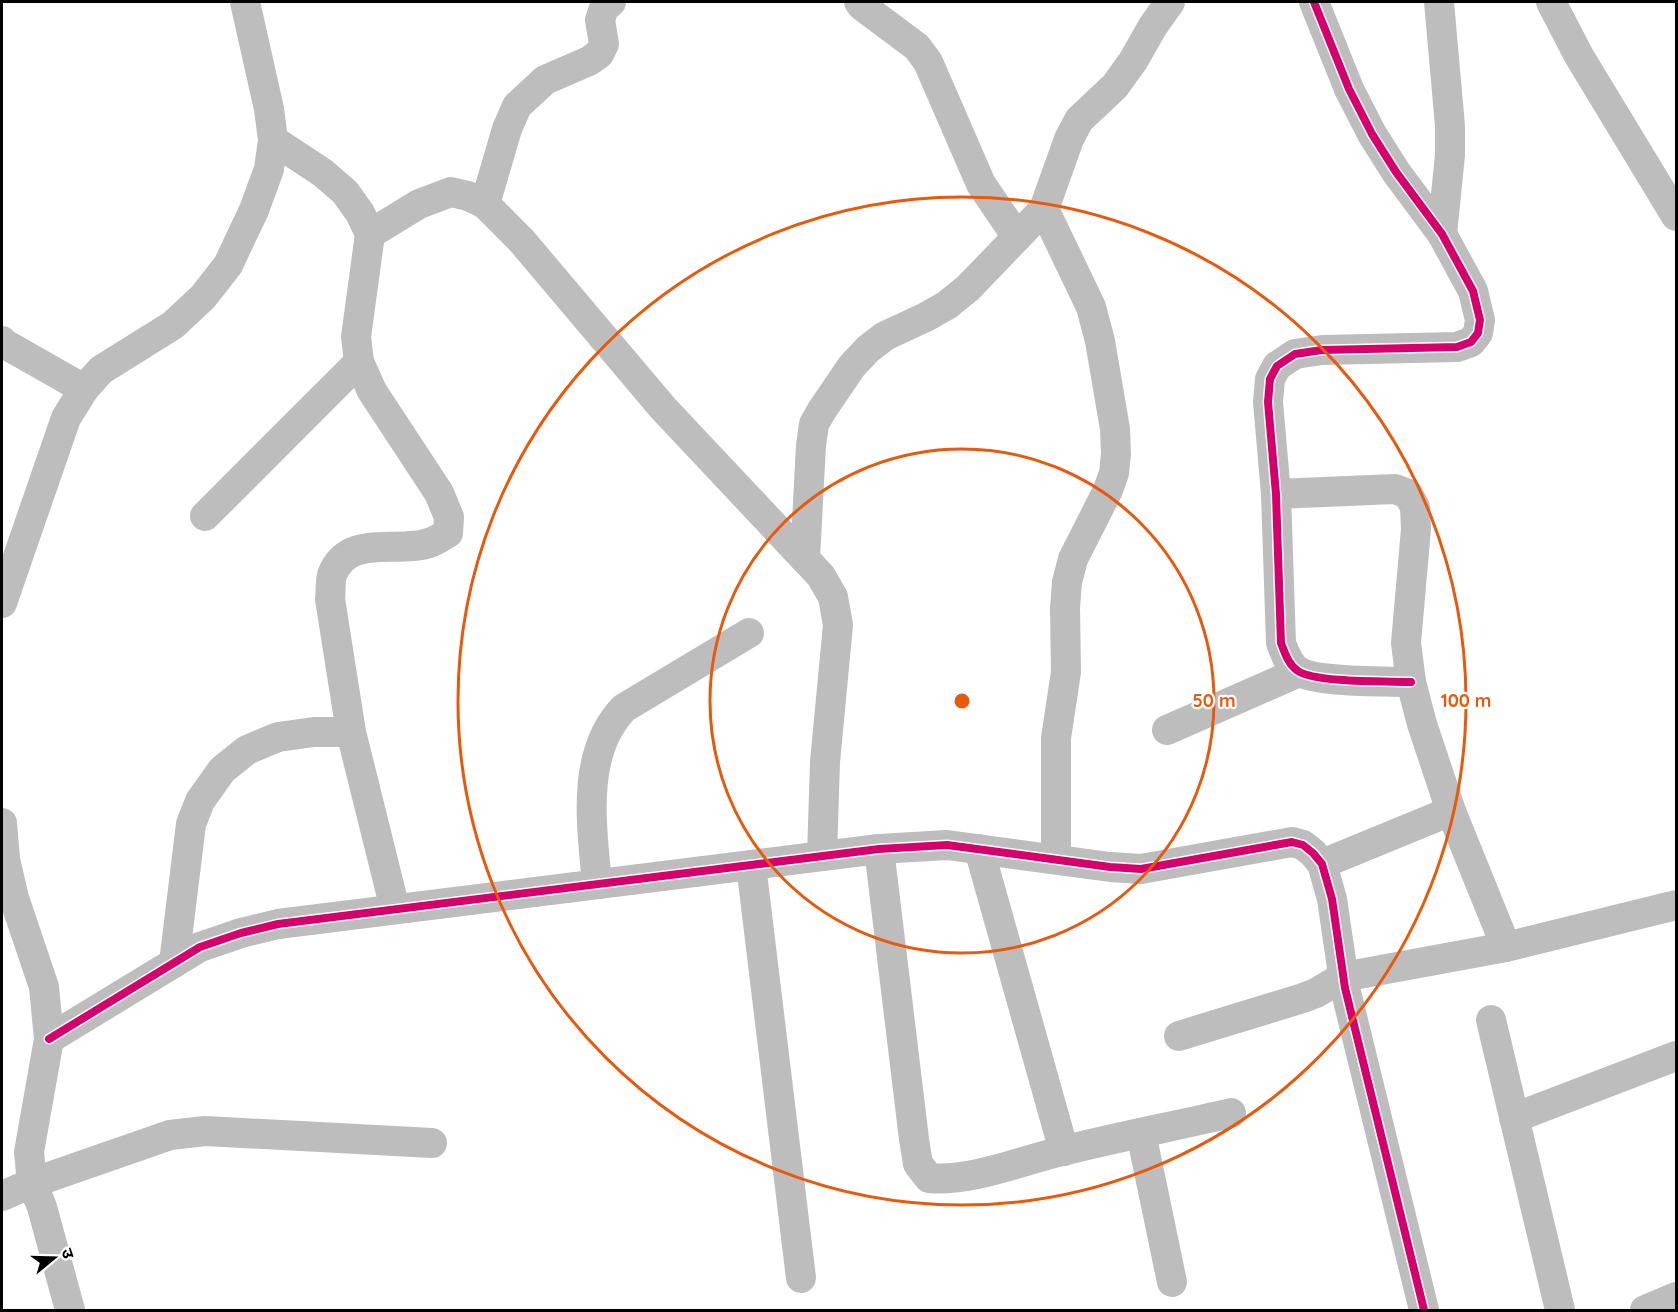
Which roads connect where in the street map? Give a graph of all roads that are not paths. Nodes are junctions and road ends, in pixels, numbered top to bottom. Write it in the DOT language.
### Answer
graph roads {
  1 [pos="245,2"];
  2 [pos="610,2"];
  3 [pos="859,2"];
  4 [pos="1170,2"];
  5 [pos="1314,2"];
  6 [pos="1439,2"];
  7 [pos="1551,2"];
  8 [pos="273,140"];
  9 [pos="485,204"];
  10 [pos="1044,209"];
  11 [pos="1677,216"];
  12 [pos="370,234"];
  13 [pos="1442,234"];
  14 [pos="1017,237"];
  15 [pos="2,340"];
  16 [pos="359,362"];
  17 [pos="84,389"];
  18 [pos="1276,494"];
  19 [pos="205,516"];
  20 [pos="805,560"];
  21 [pos="2,603"];
  22 [pos="748,633"];
  23 [pos="1299,672"];
  24 [pos="1411,682"];
  25 [pos="1167,730"];
  26 [pos="351,732"];
  27 [pos="1451,811"];
  28 [pos="2,823"];
  29 [pos="879,849"];
  30 [pos="979,849"];
  31 [pos="822,856"];
  32 [pos="1056,859"];
  33 [pos="1322,864"];
  34 [pos="751,865"];
  35 [pos="597,884"];
  36 [pos="1677,905"];
  37 [pos="395,909"];
  38 [pos="1506,947"];
  39 [pos="174,963"];
  40 [pos="1346,991"];
  41 [pos="1491,1020"];
  42 [pos="1179,1036"];
  43 [pos="49,1039"];
  44 [pos="1675,1063"];
  45 [pos="1231,1113"];
  46 [pos="1514,1118"];
  47 [pos="1141,1133"];
  48 [pos="432,1143"];
  49 [pos="1064,1150"];
  50 [pos="32,1183"];
  51 [pos="2,1196"];
  52 [pos="801,1278"];
  53 [pos="1172,1282"];
  54 [pos="1677,1297"];
  55 [pos="70,1311"];
  56 [pos="1425,1311"];
  57 [pos="1560,1311"];
  58 [pos="1645,1311"];
  1 -- 8 [label="street"];
  2 -- 9 [label="street"];
  3 -- 14 [label="street"];
  4 -- 10 [label="street"];
  5 -- 13 [label="street"];
  6 -- 13 [label="street"];
  7 -- 11 [label="street"];
  8 -- 12 [label="street"];
  8 -- 17 [label="street"];
  9 -- 12 [label="street"];
  9 -- 20 [label="street"];
  10 -- 14 [label="street"];
  10 -- 32 [label="street"];
  12 -- 16 [label="street"];
  13 -- 18 [label="street"];
  14 -- 20 [label="street"];
  15 -- 17 [label="street"];
  16 -- 19 [label="street"];
  16 -- 26 [label="street"];
  17 -- 21 [label="street"];
  18 -- 23 [label="street"];
  18 -- 24 [label="street"];
  20 -- 31 [label="street"];
  22 -- 35 [label="street"];
  23 -- 24 [label="street"];
  23 -- 25 [label="street"];
  24 -- 27 [label="street"];
  26 -- 37 [label="street"];
  26 -- 39 [label="street"];
  27 -- 33 [label="street"];
  27 -- 38 [label="street"];
  28 -- 43 [label="street"];
  29 -- 30 [label="street"];
  29 -- 31 [label="street"];
  29 -- 49 [label="street"];
  30 -- 32 [label="street"];
  30 -- 49 [label="street"];
  31 -- 34 [label="street"];
  32 -- 33 [label="street"];
  33 -- 40 [label="street"];
  34 -- 35 [label="street"];
  34 -- 52 [label="street"];
  35 -- 37 [label="street"];
  36 -- 38 [label="street"];
  37 -- 39 [label="street"];
  38 -- 40 [label="street"];
  39 -- 43 [label="street"];
  40 -- 42 [label="street"];
  40 -- 56 [label="street"];
  41 -- 46 [label="street"];
  43 -- 50 [label="street"];
  44 -- 46 [label="street"];
  45 -- 47 [label="street"];
  46 -- 57 [label="street"];
  47 -- 49 [label="street"];
  47 -- 53 [label="street"];
  48 -- 50 [label="street"];
  50 -- 51 [label="street"];
  50 -- 55 [label="street"];
  54 -- 58 [label="street"];
}
